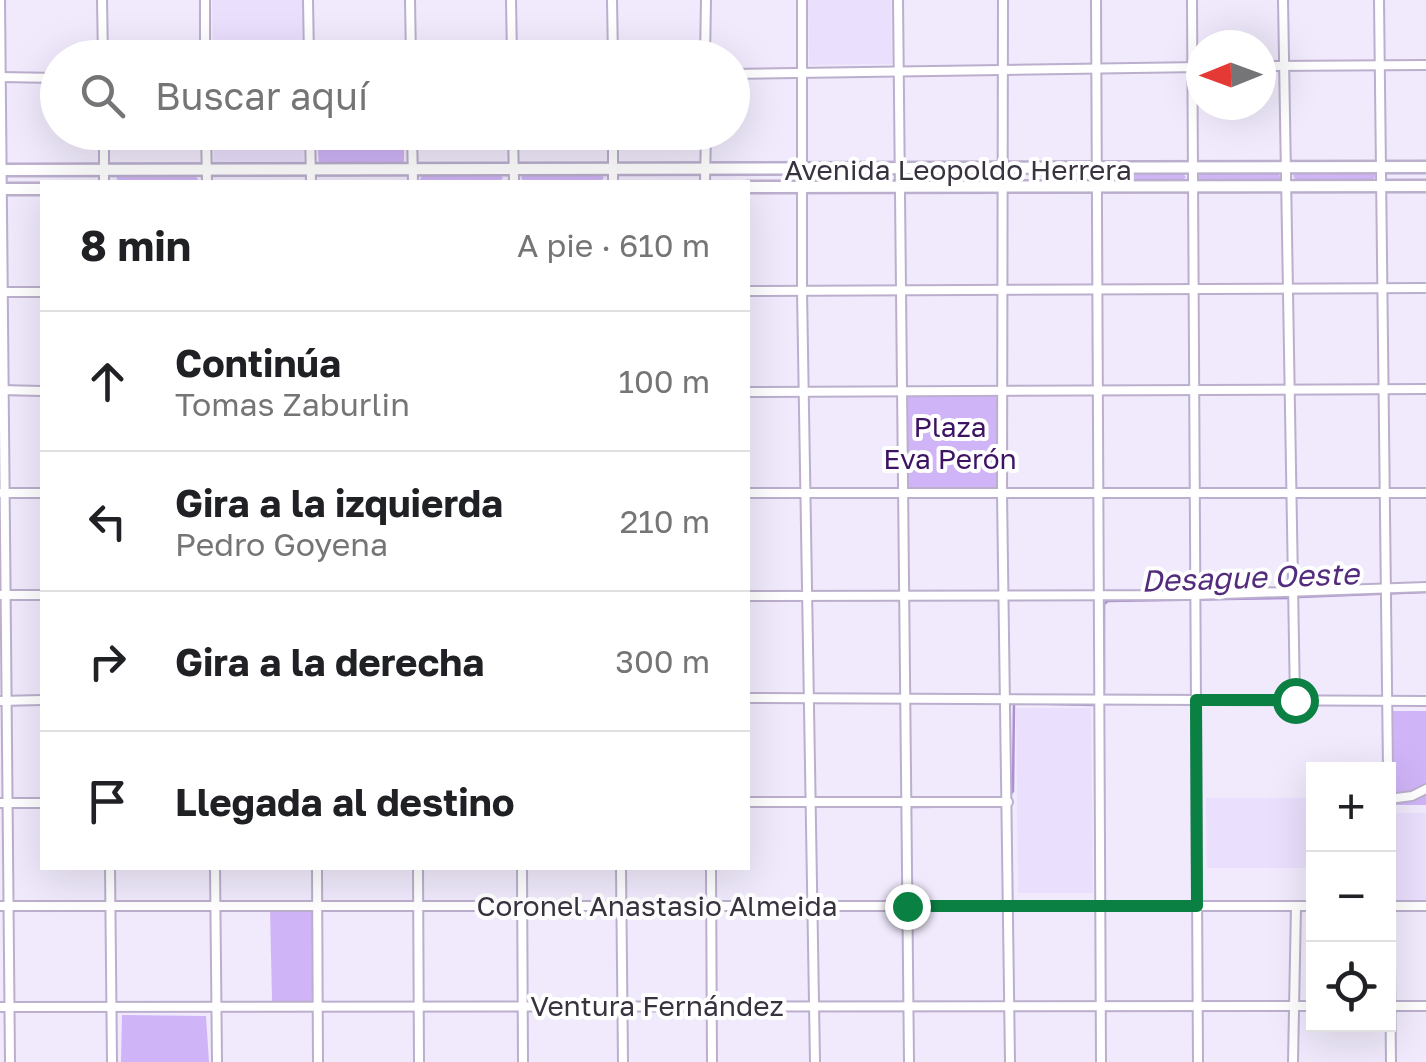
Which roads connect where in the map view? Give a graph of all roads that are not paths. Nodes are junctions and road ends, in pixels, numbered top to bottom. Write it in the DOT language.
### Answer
graph roads {
  1 [pos="0,0"];
  2 [pos="102,0"];
  3 [pos="205,0"];
  4 [pos="308,0"];
  5 [pos="410,0"];
  6 [pos="512,0"];
  7 [pos="612,0"];
  8 [pos="706,0"];
  9 [pos="802,0"];
  10 [pos="898,0"];
  11 [pos="1003,0"];
  12 [pos="1096,0"];
  13 [pos="1192,0"];
  14 [pos="1283,0"];
  15 [pos="1379,0"];
  16 [pos="1194,30"];
  17 [pos="102,40"];
  18 [pos="205,40"];
  19 [pos="309,40"];
  20 [pos="411,40"];
  21 [pos="512,40"];
  22 [pos="613,40"];
  23 [pos="706,40"];
  24 [pos="1426,65"];
  25 [pos="1276,66"];
  26 [pos="1285,66"];
  27 [pos="1380,66"];
  28 [pos="1186,67"];
  29 [pos="1003,70"];
  30 [pos="1095,70"];
  31 [pos="802,73"];
  32 [pos="898,73"];
  33 [pos="750,74"];
  34 [pos="0,77"];
  35 [pos="40,78"];
  36 [pos="1195,120"];
  37 [pos="104,150"];
  38 [pos="206,150"];
  39 [pos="310,150"];
  40 [pos="412,150"];
  41 [pos="513,150"];
  42 [pos="613,150"];
  43 [pos="706,150"];
  44 [pos="1002,167"];
  45 [pos="1426,167"];
  46 [pos="803,168"];
  47 [pos="898,168"];
  48 [pos="1095,168"];
  49 [pos="1288,168"];
  50 [pos="1382,168"];
  51 [pos="514,169"];
  52 [pos="613,169"];
  53 [pos="706,169"];
  54 [pos="1193,169"];
  55 [pos="1,170"];
  56 [pos="104,176"];
  57 [pos="207,176"];
  58 [pos="311,177"];
  59 [pos="413,177"];
  60 [pos="514,180"];
  61 [pos="613,180"];
  62 [pos="706,180"];
  63 [pos="1003,184"];
  64 [pos="802,186"];
  65 [pos="899,186"];
  66 [pos="1096,186"];
  67 [pos="1288,186"];
  68 [pos="1426,186"];
  69 [pos="750,187"];
  70 [pos="1193,187"];
  71 [pos="1382,187"];
  72 [pos="40,188"];
  73 [pos="0,189"];
  74 [pos="1426,288"];
  75 [pos="1383,289"];
  76 [pos="802,290"];
  77 [pos="900,290"];
  78 [pos="1003,290"];
  79 [pos="1096,290"];
  80 [pos="1194,290"];
  81 [pos="1289,290"];
  82 [pos="750,291"];
  83 [pos="1,292"];
  84 [pos="40,292"];
  85 [pos="1096,389"];
  86 [pos="2,390"];
  87 [pos="1002,390"];
  88 [pos="1426,390"];
  89 [pos="40,391"];
  90 [pos="1194,391"];
  91 [pos="1290,391"];
  92 [pos="1384,391"];
  93 [pos="750,392"];
  94 [pos="805,392"];
  95 [pos="902,392"];
  96 [pos="2,493"];
  97 [pos="40,493"];
  98 [pos="903,493"];
  99 [pos="1002,493"];
  100 [pos="1098,493"];
  101 [pos="1195,493"];
  102 [pos="1292,493"];
  103 [pos="1384,493"];
  104 [pos="1426,493"];
  105 [pos="750,494"];
  106 [pos="806,494"];
  107 [pos="1386,587"];
  108 [pos="1426,587"];
  109 [pos="1292,591"];
  110 [pos="40,594"];
  111 [pos="3,595"];
  112 [pos="1194,595"];
  113 [pos="750,596"];
  114 [pos="808,596"];
  115 [pos="904,596"];
  116 [pos="1004,596"];
  117 [pos="1096,596"];
  118 [pos="1005,697"];
  119 [pos="750,698"];
  120 [pos="810,698"];
  121 [pos="1098,698"];
  122 [pos="905,699"];
  123 [pos="40,700"];
  124 [pos="1196,700"];
  125 [pos="1295,700"];
  126 [pos="3,701"];
  127 [pos="1426,701"];
  128 [pos="1387,702"];
  129 [pos="1388,762"];
  130 [pos="1426,789"];
  131 [pos="1396,798"];
  132 [pos="906,800"];
  133 [pos="750,802"];
  134 [pos="812,802"];
  135 [pos="1008,802"];
  136 [pos="4,803"];
  137 [pos="40,804"];
  138 [pos="110,870"];
  139 [pos="215,870"];
  140 [pos="317,870"];
  141 [pos="418,870"];
  142 [pos="522,870"];
  143 [pos="621,870"];
  144 [pos="711,870"];
  145 [pos="111,904"];
  146 [pos="317,904"];
  147 [pos="215,905"];
  148 [pos="418,905"];
  149 [pos="522,905"];
  150 [pos="621,905"];
  151 [pos="711,905"];
  152 [pos="4,906"];
  153 [pos="813,906"];
  154 [pos="907,906"];
  155 [pos="1008,906"];
  156 [pos="1100,906"];
  157 [pos="1197,906"];
  158 [pos="1296,906"];
  159 [pos="1306,906"];
  160 [pos="1396,906"];
  161 [pos="1426,906"];
  162 [pos="318,1005"];
  163 [pos="418,1005"];
  164 [pos="622,1005"];
  165 [pos="712,1005"];
  166 [pos="814,1005"];
  167 [pos="522,1006"];
  168 [pos="908,1006"];
  169 [pos="1197,1006"];
  170 [pos="1294,1006"];
  171 [pos="1306,1006"];
  172 [pos="1396,1006"];
  173 [pos="1426,1006"];
  174 [pos="5,1007"];
  175 [pos="1100,1007"];
  176 [pos="112,1008"];
  177 [pos="216,1008"];
  178 [pos="1009,1008"];
  179 [pos="1390,1032"];
  180 [pos="10,1062"];
  181 [pos="112,1062"];
  182 [pos="217,1062"];
  183 [pos="318,1062"];
  184 [pos="419,1062"];
  185 [pos="523,1062"];
  186 [pos="623,1062"];
  187 [pos="712,1062"];
  188 [pos="815,1062"];
  189 [pos="909,1062"];
  190 [pos="1010,1062"];
  191 [pos="1101,1062"];
  192 [pos="1198,1062"];
  193 [pos="1293,1062"];
  194 [pos="1391,1062"];
  1 -- 34 [label="street"];
  2 -- 17 [label="street"];
  3 -- 18 [label="street"];
  4 -- 19 [label="street"];
  5 -- 20 [label="street"];
  6 -- 21 [label="street"];
  7 -- 22 [label="street"];
  8 -- 23 [label="street"];
  9 -- 31 [label="street"];
  10 -- 32 [label="street"];
  11 -- 29 [label="street"];
  12 -- 30 [label="street"];
  13 -- 16 [label="street"];
  14 -- 26 [label="street"];
  15 -- 27 [label="street"];
  24 -- 27 [label="street"];
  25 -- 26 [label="street"];
  26 -- 27 [label="street"];
  26 -- 49 [label="street"];
  27 -- 50 [label="street"];
  28 -- 30 [label="street"];
  29 -- 30 [label="street"];
  29 -- 32 [label="street"];
  29 -- 44 [label="street"];
  30 -- 48 [label="street"];
  31 -- 32 [label="street"];
  31 -- 33 [label="street"];
  31 -- 46 [label="street"];
  32 -- 47 [label="street"];
  34 -- 35 [label="street"];
  34 -- 55 [label="street"];
  36 -- 54 [label="street"];
  37 -- 56 [label="street"];
  38 -- 57 [label="street"];
  39 -- 58 [label="street"];
  40 -- 59 [label="street"];
  41 -- 51 [label="street"];
  42 -- 52 [label="street"];
  43 -- 53 [label="street"];
  44 -- 47 [label="street, Avenida Leopoldo Herrera"];
  44 -- 48 [label="street, Avenida Leopoldo Herrera"];
  44 -- 63 [label="street"];
  45 -- 50 [label="street, Avenida Leopoldo Herrera"];
  46 -- 47 [label="street, Avenida Leopoldo Herrera"];
  46 -- 53 [label="street, Avenida Leopoldo Herrera"];
  46 -- 64 [label="street"];
  47 -- 65 [label="street"];
  48 -- 54 [label="street, Avenida Leopoldo Herrera"];
  48 -- 66 [label="street"];
  49 -- 50 [label="street, Avenida Leopoldo Herrera"];
  49 -- 54 [label="street, Avenida Leopoldo Herrera"];
  49 -- 67 [label="street"];
  50 -- 71 [label="street"];
  51 -- 52 [label="street, Avenida Leopoldo Herrera"];
  51 -- 59 [label="street, Avenida Leopoldo Herrera"];
  51 -- 60 [label="street"];
  52 -- 53 [label="street, Avenida Leopoldo Herrera"];
  52 -- 61 [label="street"];
  53 -- 62 [label="street"];
  54 -- 70 [label="street"];
  55 -- 56 [label="street, Avenida Leopoldo Herrera"];
  55 -- 73 [label="street"];
  56 -- 57 [label="street, Avenida Leopoldo Herrera"];
  57 -- 58 [label="street, Avenida Leopoldo Herrera"];
  58 -- 59 [label="street, Avenida Leopoldo Herrera"];
  63 -- 65 [label="street, Avenida Leopoldo Herrera"];
  63 -- 66 [label="street, Avenida Leopoldo Herrera"];
  63 -- 78 [label="street"];
  64 -- 65 [label="street, Avenida Leopoldo Herrera"];
  64 -- 69 [label="street, Avenida Leopoldo Herrera"];
  64 -- 76 [label="street"];
  65 -- 77 [label="street"];
  66 -- 70 [label="street, Avenida Leopoldo Herrera"];
  66 -- 79 [label="street"];
  67 -- 70 [label="street, Avenida Leopoldo Herrera"];
  67 -- 71 [label="street, Avenida Leopoldo Herrera"];
  67 -- 81 [label="street"];
  68 -- 71 [label="street, Avenida Leopoldo Herrera"];
  70 -- 80 [label="street"];
  71 -- 75 [label="street"];
  72 -- 73 [label="street"];
  73 -- 83 [label="street"];
  74 -- 75 [label="street"];
  75 -- 81 [label="street"];
  75 -- 92 [label="street"];
  76 -- 77 [label="street"];
  76 -- 82 [label="street"];
  76 -- 94 [label="street"];
  77 -- 78 [label="street"];
  77 -- 95 [label="street"];
  78 -- 79 [label="street"];
  78 -- 87 [label="street"];
  79 -- 80 [label="street"];
  79 -- 85 [label="street"];
  80 -- 81 [label="street"];
  80 -- 90 [label="street"];
  81 -- 91 [label="street"];
  83 -- 84 [label="street"];
  83 -- 86 [label="street"];
  85 -- 87 [label="street"];
  85 -- 90 [label="street"];
  85 -- 100 [label="street"];
  86 -- 89 [label="street"];
  86 -- 96 [label="street"];
  87 -- 95 [label="street"];
  87 -- 99 [label="street"];
  88 -- 92 [label="street"];
  90 -- 91 [label="street"];
  90 -- 101 [label="street"];
  91 -- 92 [label="street"];
  91 -- 102 [label="street"];
  92 -- 103 [label="street"];
  93 -- 94 [label="street"];
  94 -- 95 [label="street"];
  94 -- 106 [label="street"];
  95 -- 98 [label="street"];
  96 -- 97 [label="street"];
  96 -- 111 [label="street"];
  98 -- 99 [label="street"];
  98 -- 106 [label="street"];
  98 -- 115 [label="street"];
  99 -- 100 [label="street"];
  99 -- 116 [label="street"];
  100 -- 101 [label="street"];
  100 -- 117 [label="street"];
  101 -- 102 [label="street"];
  101 -- 112 [label="street"];
  102 -- 103 [label="street"];
  102 -- 109 [label="street"];
  103 -- 104 [label="street"];
  103 -- 107 [label="street"];
  105 -- 106 [label="street"];
  106 -- 114 [label="street"];
  107 -- 108 [label="street"];
  107 -- 109 [label="street"];
  107 -- 128 [label="street"];
  109 -- 112 [label="street"];
  109 -- 125 [label="street"];
  110 -- 111 [label="street"];
  111 -- 126 [label="street"];
  112 -- 117 [label="street"];
  112 -- 124 [label="street"];
  113 -- 114 [label="street"];
  114 -- 115 [label="street"];
  114 -- 120 [label="street"];
  115 -- 116 [label="street"];
  115 -- 122 [label="street"];
  116 -- 117 [label="street"];
  116 -- 118 [label="street"];
  117 -- 121 [label="street"];
  118 -- 121 [label="street"];
  118 -- 122 [label="street"];
  118 -- 135 [label="street"];
  119 -- 120 [label="street"];
  120 -- 122 [label="street"];
  120 -- 134 [label="street"];
  121 -- 124 [label="street"];
  121 -- 156 [label="street"];
  122 -- 132 [label="street"];
  123 -- 126 [label="street"];
  124 -- 125 [label="street"];
  124 -- 157 [label="street"];
  125 -- 128 [label="street"];
  126 -- 136 [label="street"];
  127 -- 128 [label="street"];
  128 -- 129 [label="street"];
  130 -- 131 [label="street"];
  132 -- 134 [label="street"];
  132 -- 135 [label="street"];
  132 -- 154 [label="street"];
  133 -- 134 [label="street"];
  134 -- 153 [label="street"];
  135 -- 155 [label="street"];
  136 -- 137 [label="street"];
  136 -- 152 [label="street"];
  138 -- 145 [label="street"];
  139 -- 147 [label="street"];
  140 -- 146 [label="street"];
  141 -- 148 [label="street"];
  142 -- 149 [label="street"];
  143 -- 150 [label="street"];
  144 -- 151 [label="street"];
  145 -- 147 [label="street, Coronel Anastasio Almeida"];
  145 -- 152 [label="street, Coronel Anastasio Almeida"];
  145 -- 176 [label="street"];
  146 -- 147 [label="street, Coronel Anastasio Almeida"];
  146 -- 148 [label="street, Coronel Anastasio Almeida"];
  146 -- 162 [label="street"];
  147 -- 177 [label="street"];
  148 -- 149 [label="street, Coronel Anastasio Almeida"];
  148 -- 163 [label="street"];
  149 -- 150 [label="street, Coronel Anastasio Almeida"];
  149 -- 167 [label="street"];
  150 -- 151 [label="street, Coronel Anastasio Almeida"];
  150 -- 164 [label="street"];
  151 -- 153 [label="street, Coronel Anastasio Almeida"];
  151 -- 165 [label="street"];
  152 -- 174 [label="street"];
  153 -- 154 [label="street, Coronel Anastasio Almeida"];
  153 -- 166 [label="street"];
  154 -- 155 [label="street, Coronel Anastasio Almeida"];
  154 -- 168 [label="street"];
  155 -- 156 [label="street, Coronel Anastasio Almeida"];
  155 -- 178 [label="street"];
  156 -- 157 [label="street, Coronel Anastasio Almeida"];
  156 -- 175 [label="street"];
  157 -- 158 [label="street, Coronel Anastasio Almeida"];
  157 -- 169 [label="street"];
  158 -- 159 [label="street, Coronel Anastasio Almeida"];
  158 -- 170 [label="street"];
  160 -- 161 [label="street"];
  162 -- 163 [label="street, Ventura Fernández"];
  162 -- 177 [label="street, Ventura Fernández"];
  162 -- 183 [label="street"];
  163 -- 167 [label="street, Ventura Fernández"];
  163 -- 184 [label="street"];
  164 -- 165 [label="street, Ventura Fernández"];
  164 -- 167 [label="street, Ventura Fernández"];
  164 -- 186 [label="street"];
  165 -- 166 [label="street, Ventura Fernández"];
  165 -- 187 [label="street"];
  166 -- 168 [label="street, Ventura Fernández"];
  166 -- 188 [label="street"];
  167 -- 185 [label="street"];
  168 -- 178 [label="street, Ventura Fernández"];
  168 -- 189 [label="street"];
  169 -- 170 [label="street, Ventura Fernández"];
  169 -- 175 [label="street, Ventura Fernández"];
  169 -- 192 [label="street"];
  170 -- 171 [label="street, Ventura Fernández"];
  170 -- 193 [label="street"];
  172 -- 173 [label="street"];
  174 -- 176 [label="street, Ventura Fernández"];
  174 -- 180 [label="street"];
  175 -- 178 [label="street, Ventura Fernández"];
  175 -- 191 [label="street"];
  176 -- 177 [label="street, Ventura Fernández"];
  176 -- 181 [label="street"];
  177 -- 182 [label="street"];
  178 -- 190 [label="street"];
  179 -- 194 [label="street"];
}
